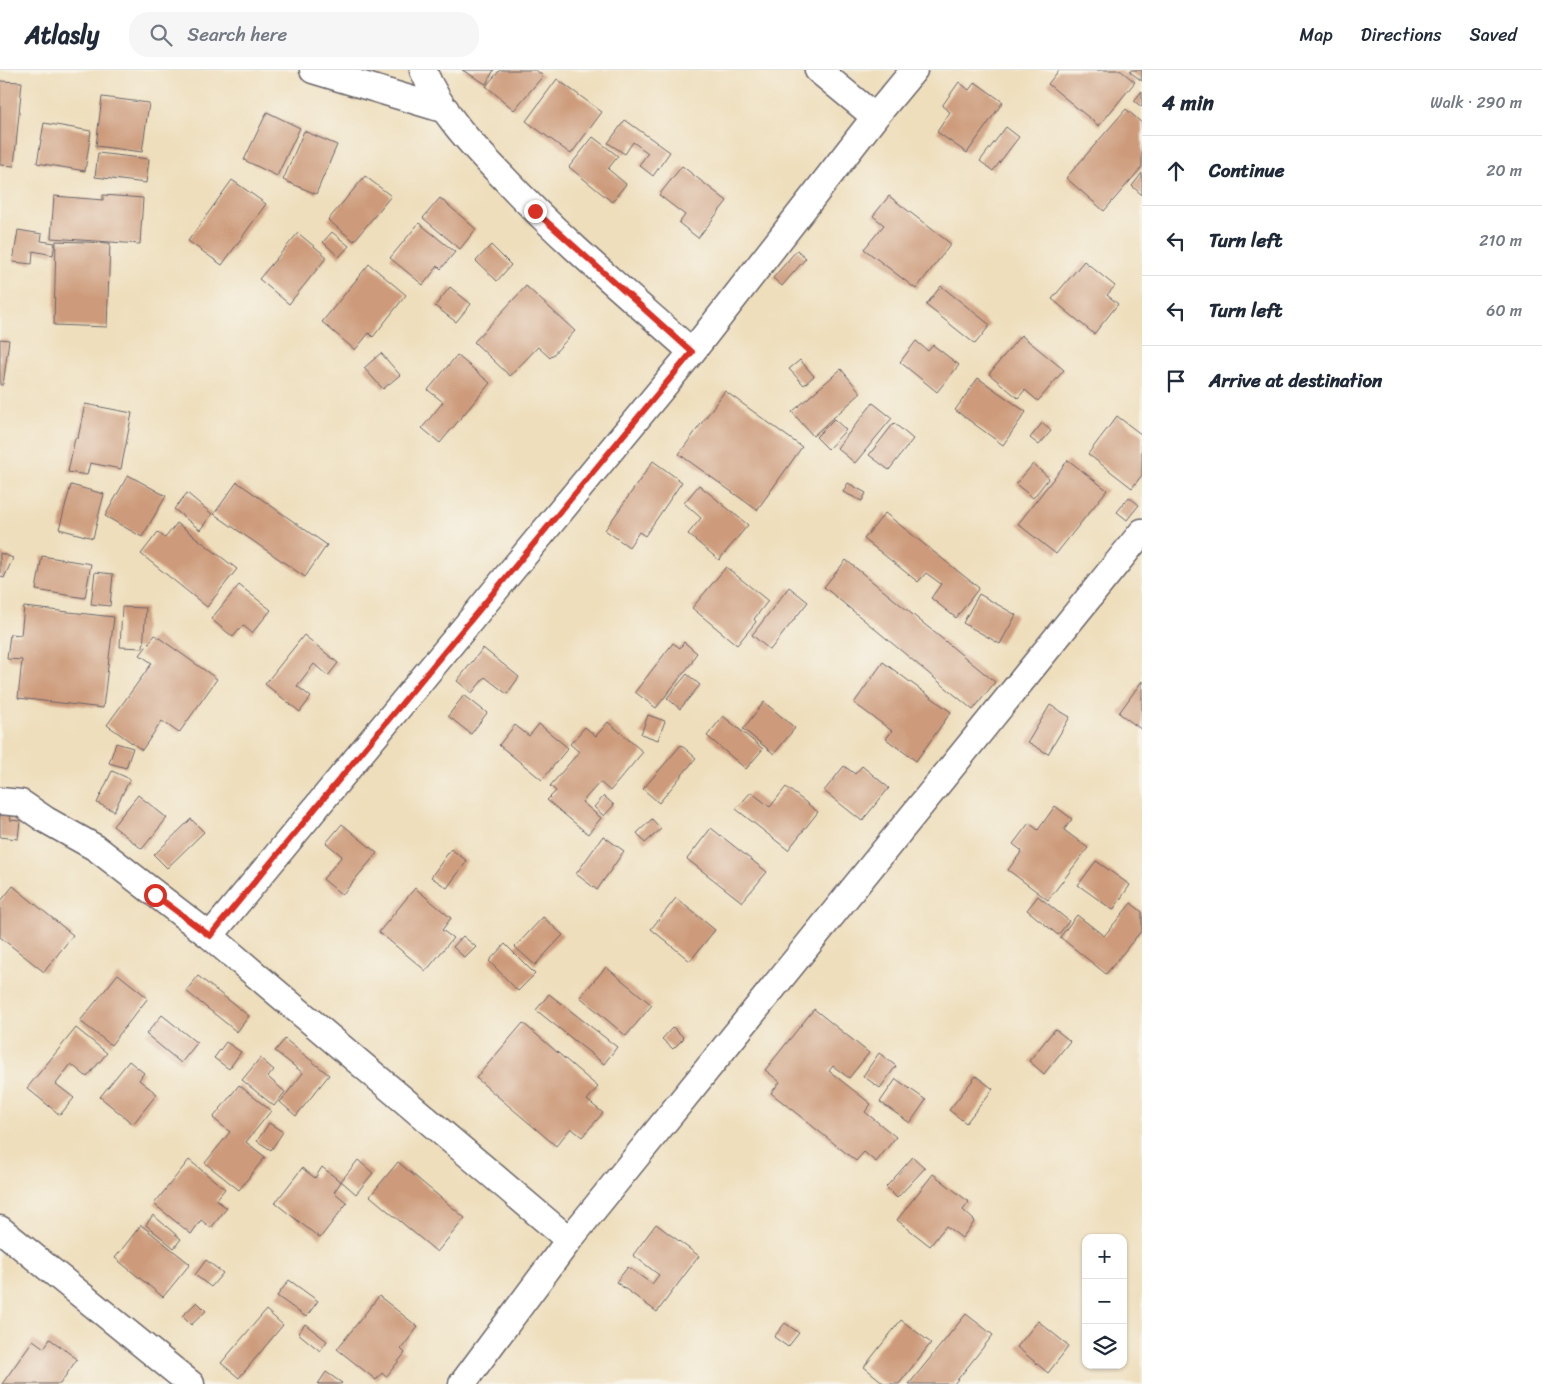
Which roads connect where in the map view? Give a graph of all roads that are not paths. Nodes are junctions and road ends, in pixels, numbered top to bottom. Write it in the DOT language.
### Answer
graph roads {
  1 [pos="313,70"];
  2 [pos="423,70"];
  3 [pos="818,70"];
  4 [pos="914,70"];
  5 [pos="446,110"];
  6 [pos="875,117"];
  7 [pos="692,352"];
  8 [pos="1142,532"];
  9 [pos="0,801"];
  10 [pos="210,936"];
  11 [pos="0,1229"];
  12 [pos="569,1240"];
  13 [pos="191,1384"];
  14 [pos="462,1384"];
  1 -- 5 [label="street"];
  2 -- 5 [label="street"];
  3 -- 6 [label="street"];
  4 -- 6 [label="street"];
  5 -- 7 [label="street"];
  6 -- 7 [label="street"];
  7 -- 10 [label="street"];
  8 -- 12 [label="street"];
  9 -- 10 [label="street"];
  10 -- 12 [label="street"];
  11 -- 13 [label="street"];
  12 -- 14 [label="street"];
}
